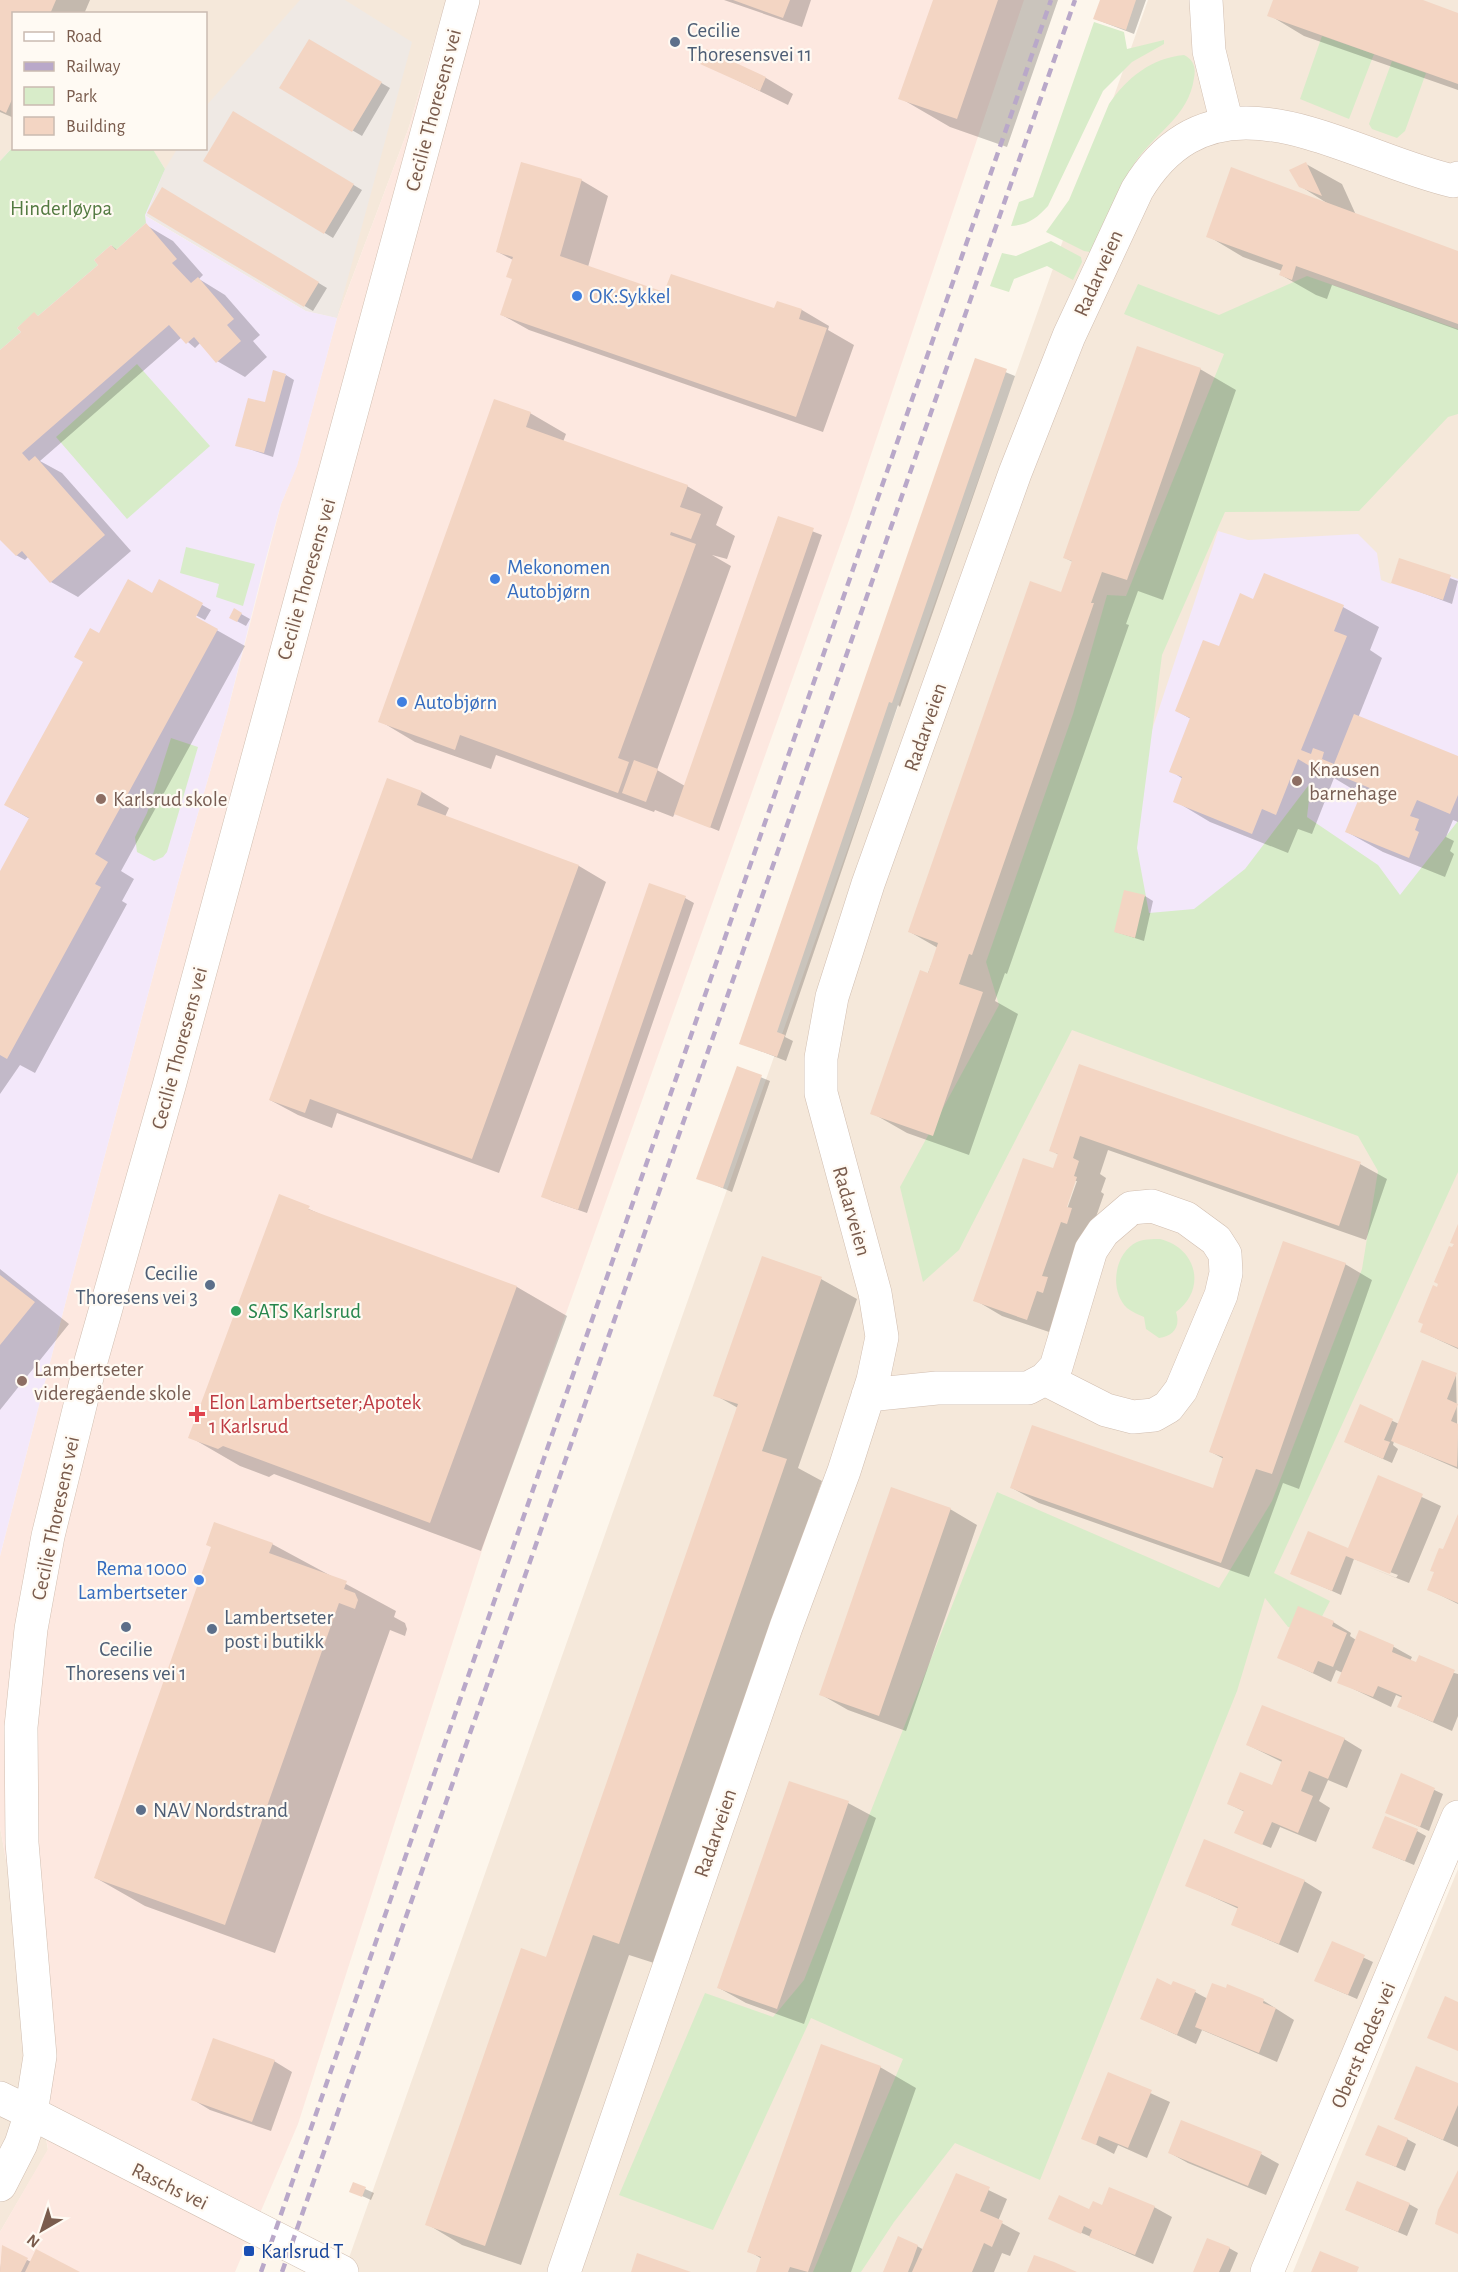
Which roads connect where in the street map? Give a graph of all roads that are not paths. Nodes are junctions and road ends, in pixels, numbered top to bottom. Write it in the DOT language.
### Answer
graph roads {
  1 [pos="463,0"];
  2 [pos="1206,0"];
  3 [pos="1227,124"];
  4 [pos="1456,181"];
  5 [pos="1045,1379"];
  6 [pos="868,1395"];
  7 [pos="1458,1817"];
  8 [pos="0,2098"];
  9 [pos="31,2113"];
  10 [pos="0,2185"];
  11 [pos="342,2272"];
  12 [pos="564,2272"];
  13 [pos="1267,2272"];
  1 -- 9 [label="street, Cecilie Thoresens vei"];
  2 -- 3 [label="street"];
  3 -- 4 [label="street, Radarveien"];
  3 -- 6 [label="street, Radarveien"];
  5 -- 5 [label="street"];
  5 -- 6 [label="street"];
  6 -- 12 [label="street, Radarveien"];
  7 -- 13 [label="street, Oberst Rodes vei"];
  8 -- 9 [label="street, Raschs vei"];
  9 -- 10 [label="street, Cecilie Thoresens vei"];
  9 -- 11 [label="street, Raschs vei"];
}
